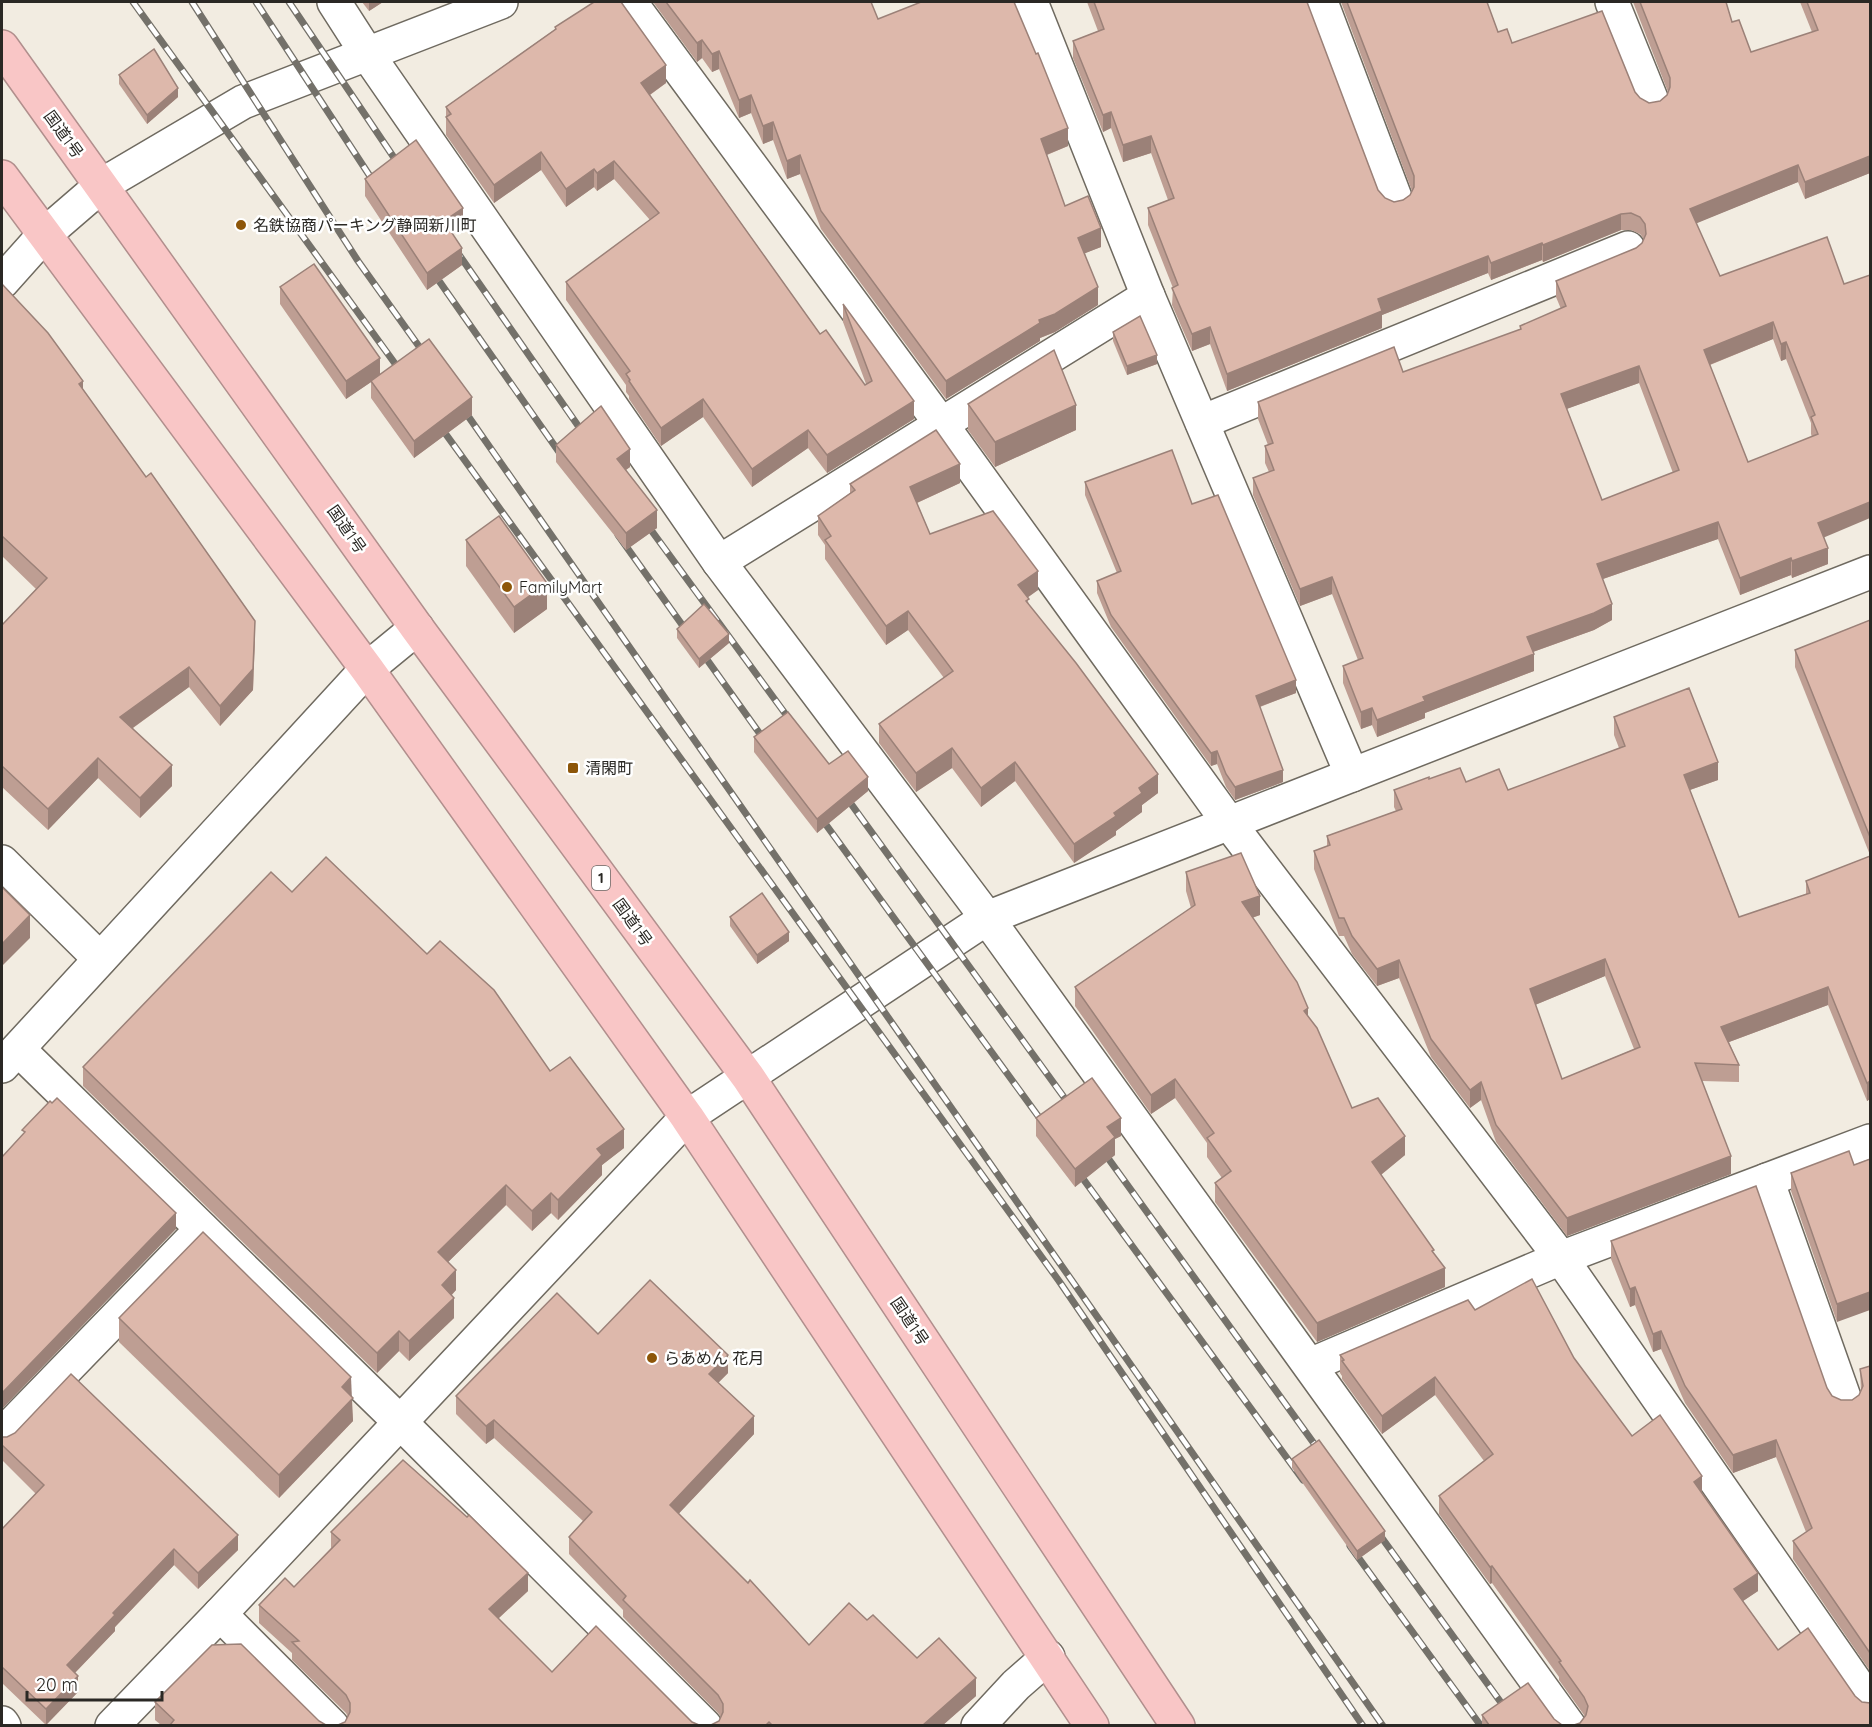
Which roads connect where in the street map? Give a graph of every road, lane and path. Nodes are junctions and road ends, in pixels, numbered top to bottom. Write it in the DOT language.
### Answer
graph roads {
  1 [pos="334,2"];
  2 [pos="501,2"];
  3 [pos="630,2"];
  4 [pos="1031,2"];
  5 [pos="1321,2"];
  6 [pos="1612,2"];
  7 [pos="2,47"];
  8 [pos="368,55"];
  9 [pos="1652,101"];
  10 [pos="2,177"];
  11 [pos="102,185"];
  12 [pos="1396,200"];
  13 [pos="44,235"];
  14 [pos="1628,249"];
  15 [pos="2,282"];
  16 [pos="1148,296"];
  17 [pos="1203,422"];
  18 [pos="941,424"];
  19 [pos="719,562"];
  20 [pos="1870,572"];
  21 [pos="417,628"];
  22 [pos="367,669"];
  23 [pos="1352,775"];
  24 [pos="1230,823"];
  25 [pos="2,862"];
  26 [pos="987,918"];
  27 [pos="100,959"];
  28 [pos="10,1058"];
  29 [pos="748,1077"];
  30 [pos="687,1117"];
  31 [pos="1870,1142"];
  32 [pos="1767,1180"];
  33 [pos="202,1228"];
  34 [pos="1562,1258"];
  35 [pos="1310,1365"];
  36 [pos="1845,1401"];
  37 [pos="400,1422"];
  38 [pos="2,1436"];
  39 [pos="220,1614"];
  40 [pos="1048,1657"];
  41 [pos="1870,1703"];
  42 [pos="112,1725"];
  43 [pos="332,1725"];
  44 [pos="705,1725"];
  45 [pos="978,1725"];
  46 [pos="1092,1725"];
  47 [pos="1178,1725"];
  48 [pos="1569,1725"];
  1 -- 8 [label="street"];
  2 -- 8 [label="street"];
  3 -- 18 [label="street"];
  4 -- 16 [label="street"];
  5 -- 12 [label="street"];
  6 -- 9 [label="street"];
  7 -- 11 [label="highway, 国道1号 / 1"];
  8 -- 11 [label="street"];
  8 -- 19 [label="street"];
  10 -- 13 [label="highway"];
  11 -- 13 [label="street"];
  11 -- 21 [label="highway, 国道1号 / 1"];
  13 -- 15 [label="street"];
  13 -- 22 [label="highway"];
  14 -- 17 [label="street"];
  16 -- 17 [label="street"];
  16 -- 18 [label="street"];
  17 -- 23 [label="street"];
  18 -- 19 [label="street"];
  18 -- 24 [label="street"];
  19 -- 26 [label="street"];
  20 -- 23 [label="street"];
  21 -- 22 [label="street"];
  21 -- 29 [label="highway, 国道1号 / 1"];
  22 -- 27 [label="street"];
  22 -- 30 [label="highway"];
  23 -- 24 [label="street"];
  24 -- 26 [label="street"];
  24 -- 34 [label="street"];
  25 -- 27 [label="street"];
  26 -- 29 [label="street"];
  26 -- 35 [label="street"];
  27 -- 28 [label="street"];
  28 -- 33 [label="street"];
  29 -- 30 [label="street"];
  29 -- 47 [label="highway, 国道1号 / 1"];
  30 -- 37 [label="street"];
  30 -- 40 [label="highway"];
  31 -- 32 [label="street"];
  32 -- 34 [label="street"];
  32 -- 36 [label="street"];
  33 -- 37 [label="street"];
  33 -- 38 [label="street"];
  34 -- 35 [label="street"];
  34 -- 41 [label="street"];
  35 -- 48 [label="street"];
  37 -- 39 [label="street"];
  37 -- 44 [label="street"];
  39 -- 42 [label="street"];
  39 -- 43 [label="street"];
  40 -- 45 [label="street"];
  40 -- 46 [label="highway"];
}
